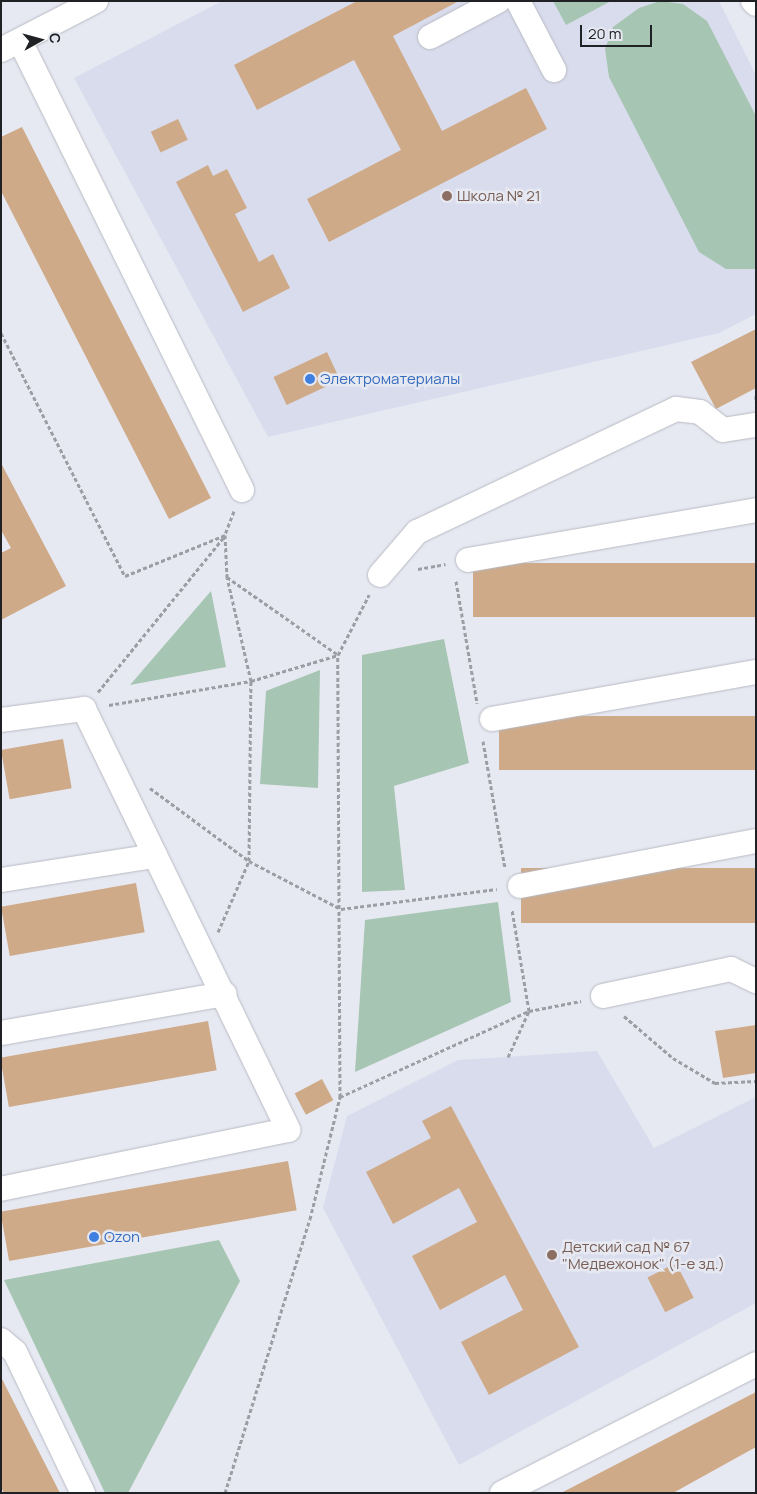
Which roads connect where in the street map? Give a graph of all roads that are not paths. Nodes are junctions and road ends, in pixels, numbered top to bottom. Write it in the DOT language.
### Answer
graph roads {
  1 [pos="96,1"];
  2 [pos="498,1"];
  3 [pos="518,1"];
  4 [pos="430,37"];
  5 [pos="10,45"];
  6 [pos="554,70"];
  7 [pos="756,424"];
  8 [pos="242,490"];
  9 [pos="756,510"];
  10 [pos="461,566"];
  11 [pos="380,575"];
  12 [pos="756,672"];
  13 [pos="1,720"];
  14 [pos="484,720"];
  15 [pos="756,842"];
  16 [pos="155,856"];
  17 [pos="1,880"];
  18 [pos="514,886"];
  19 [pos="756,981"];
  20 [pos="225,994"];
  21 [pos="603,996"];
  22 [pos="1,1033"];
  23 [pos="1,1189"];
  24 [pos="1,1340"];
  25 [pos="756,1364"];
  26 [pos="531,1486"];
  27 [pos="83,1493"];
  28 [pos="502,1493"];
  1 -- 5 [label="street"];
  2 -- 4 [label="street"];
  3 -- 6 [label="street"];
  5 -- 8 [label="street"];
  7 -- 11 [label="street"];
  9 -- 10 [label="street"];
  12 -- 14 [label="street"];
  13 -- 16 [label="street"];
  15 -- 18 [label="street"];
  16 -- 17 [label="street"];
  16 -- 20 [label="street"];
  19 -- 21 [label="street"];
  20 -- 22 [label="street"];
  20 -- 23 [label="street"];
  24 -- 27 [label="street"];
  25 -- 26 [label="street"];
  26 -- 28 [label="street"];
}
